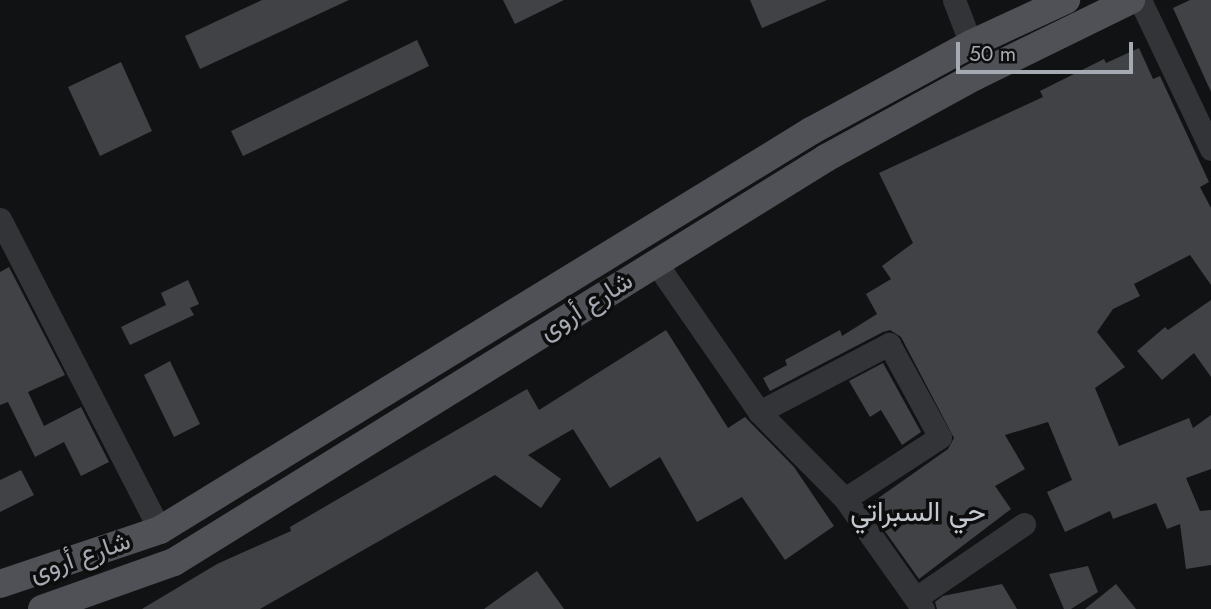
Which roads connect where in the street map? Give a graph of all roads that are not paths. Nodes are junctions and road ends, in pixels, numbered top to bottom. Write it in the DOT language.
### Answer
graph roads {
  1 [pos="954,0"];
  2 [pos="1066,0"];
  3 [pos="1130,0"];
  4 [pos="1140,0"];
  5 [pos="971,44"];
  6 [pos="1211,149"];
  7 [pos="0,219"];
  8 [pos="637,235"];
  9 [pos="656,263"];
  10 [pos="759,412"];
  11 [pos="845,499"];
  12 [pos="1024,524"];
  13 [pos="160,530"];
  14 [pos="174,562"];
  15 [pos="0,584"];
  16 [pos="919,604"];
  17 [pos="42,609"];
  1 -- 5 [label="street"];
  2 -- 5 [label="main road, شارع أروى"];
  3 -- 9 [label="main road, شارع أروى"];
  4 -- 6 [label="street"];
  5 -- 8 [label="main road, شارع أروى"];
  7 -- 13 [label="street"];
  8 -- 9 [label="main road"];
  8 -- 13 [label="main road, شارع أروى"];
  9 -- 10 [label="street"];
  9 -- 14 [label="main road, شارع أروى"];
  10 -- 11 [label="street"];
  10 -- 11 [label="street"];
  11 -- 16 [label="street"];
  12 -- 16 [label="street"];
  13 -- 14 [label="main road"];
  13 -- 15 [label="main road, شارع أروى"];
  14 -- 17 [label="main road, شارع أروى"];
}
